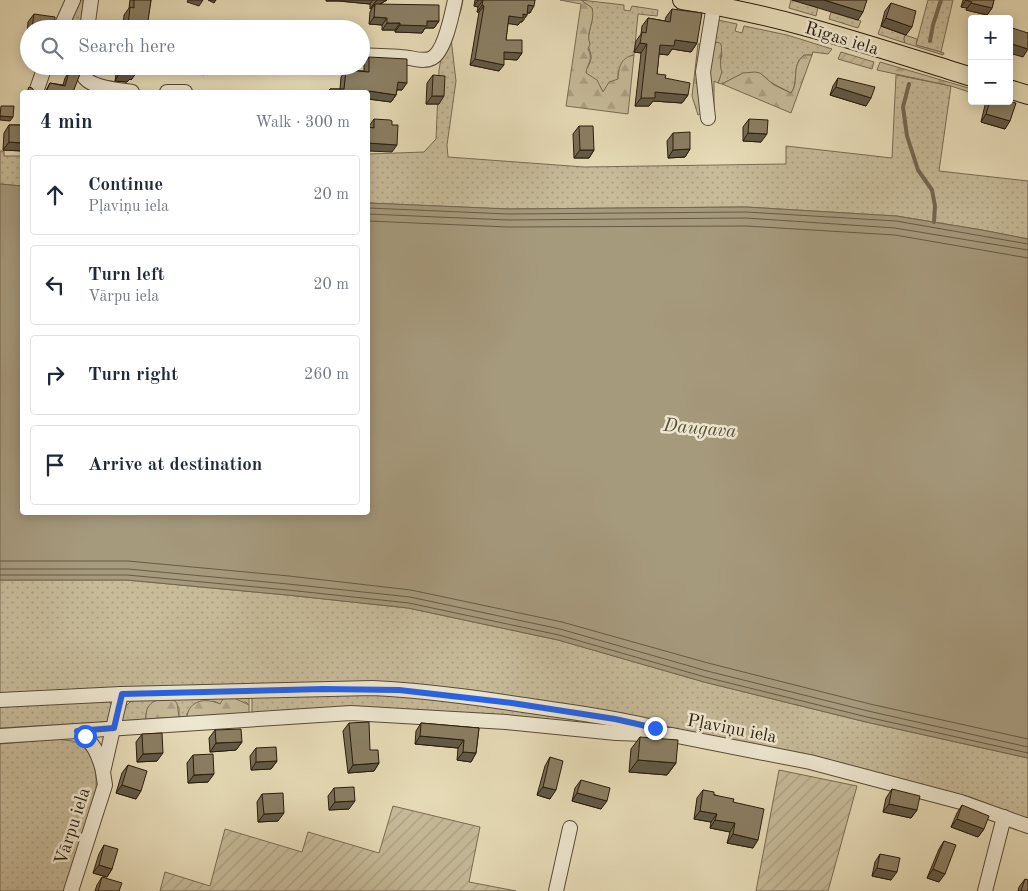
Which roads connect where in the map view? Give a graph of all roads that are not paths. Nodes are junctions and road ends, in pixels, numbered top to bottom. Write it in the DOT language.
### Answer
graph roads {
  1 [pos="73,0"];
  2 [pos="91,0"];
  3 [pos="455,0"];
  4 [pos="682,0"];
  5 [pos="734,4"];
  6 [pos="714,5"];
  7 [pos="64,20"];
  8 [pos="88,20"];
  9 [pos="370,55"];
  10 [pos="42,75"];
  11 [pos="84,75"];
  12 [pos="968,76"];
  13 [pos="37,90"];
  14 [pos="122,90"];
  15 [pos="1013,90"];
  16 [pos="1028,95"];
  17 [pos="708,118"];
  18 [pos="122,694"];
  19 [pos="0,700"];
  20 [pos="114,728"];
  21 [pos="77,731"];
  22 [pos="672,735"];
  23 [pos="0,736"];
  24 [pos="103,772"];
  25 [pos="1004,817"];
  26 [pos="1028,826"];
  27 [pos="570,828"];
  28 [pos="71,891"];
  29 [pos="556,891"];
  30 [pos="985,891"];
  1 -- 7 [label="street"];
  2 -- 8 [label="street"];
  3 -- 9 [label="street"];
  4 -- 6 [label="main road, Rīgas iela"];
  5 -- 6 [label="main road, Rīgas iela"];
  5 -- 12 [label="main road, Rīgas iela"];
  6 -- 17 [label="street"];
  10 -- 13 [label="street"];
  11 -- 14 [label="street"];
  15 -- 16 [label="main road"];
  18 -- 19 [label="street"];
  18 -- 20 [label="street, Vārpu iela"];
  18 -- 22 [label="street"];
  20 -- 21 [label="street, Pļaviņu iela"];
  20 -- 22 [label="street, Pļaviņu iela"];
  20 -- 24 [label="street, Vārpu iela"];
  21 -- 23 [label="street, Pļaviņu iela"];
  21 -- 24 [label="street, Vārpu iela"];
  22 -- 25 [label="street, Pļaviņu iela"];
  24 -- 28 [label="street, Vārpu iela"];
  25 -- 26 [label="street, Pļaviņu iela"];
  25 -- 30 [label="street"];
  27 -- 29 [label="street"];
}
